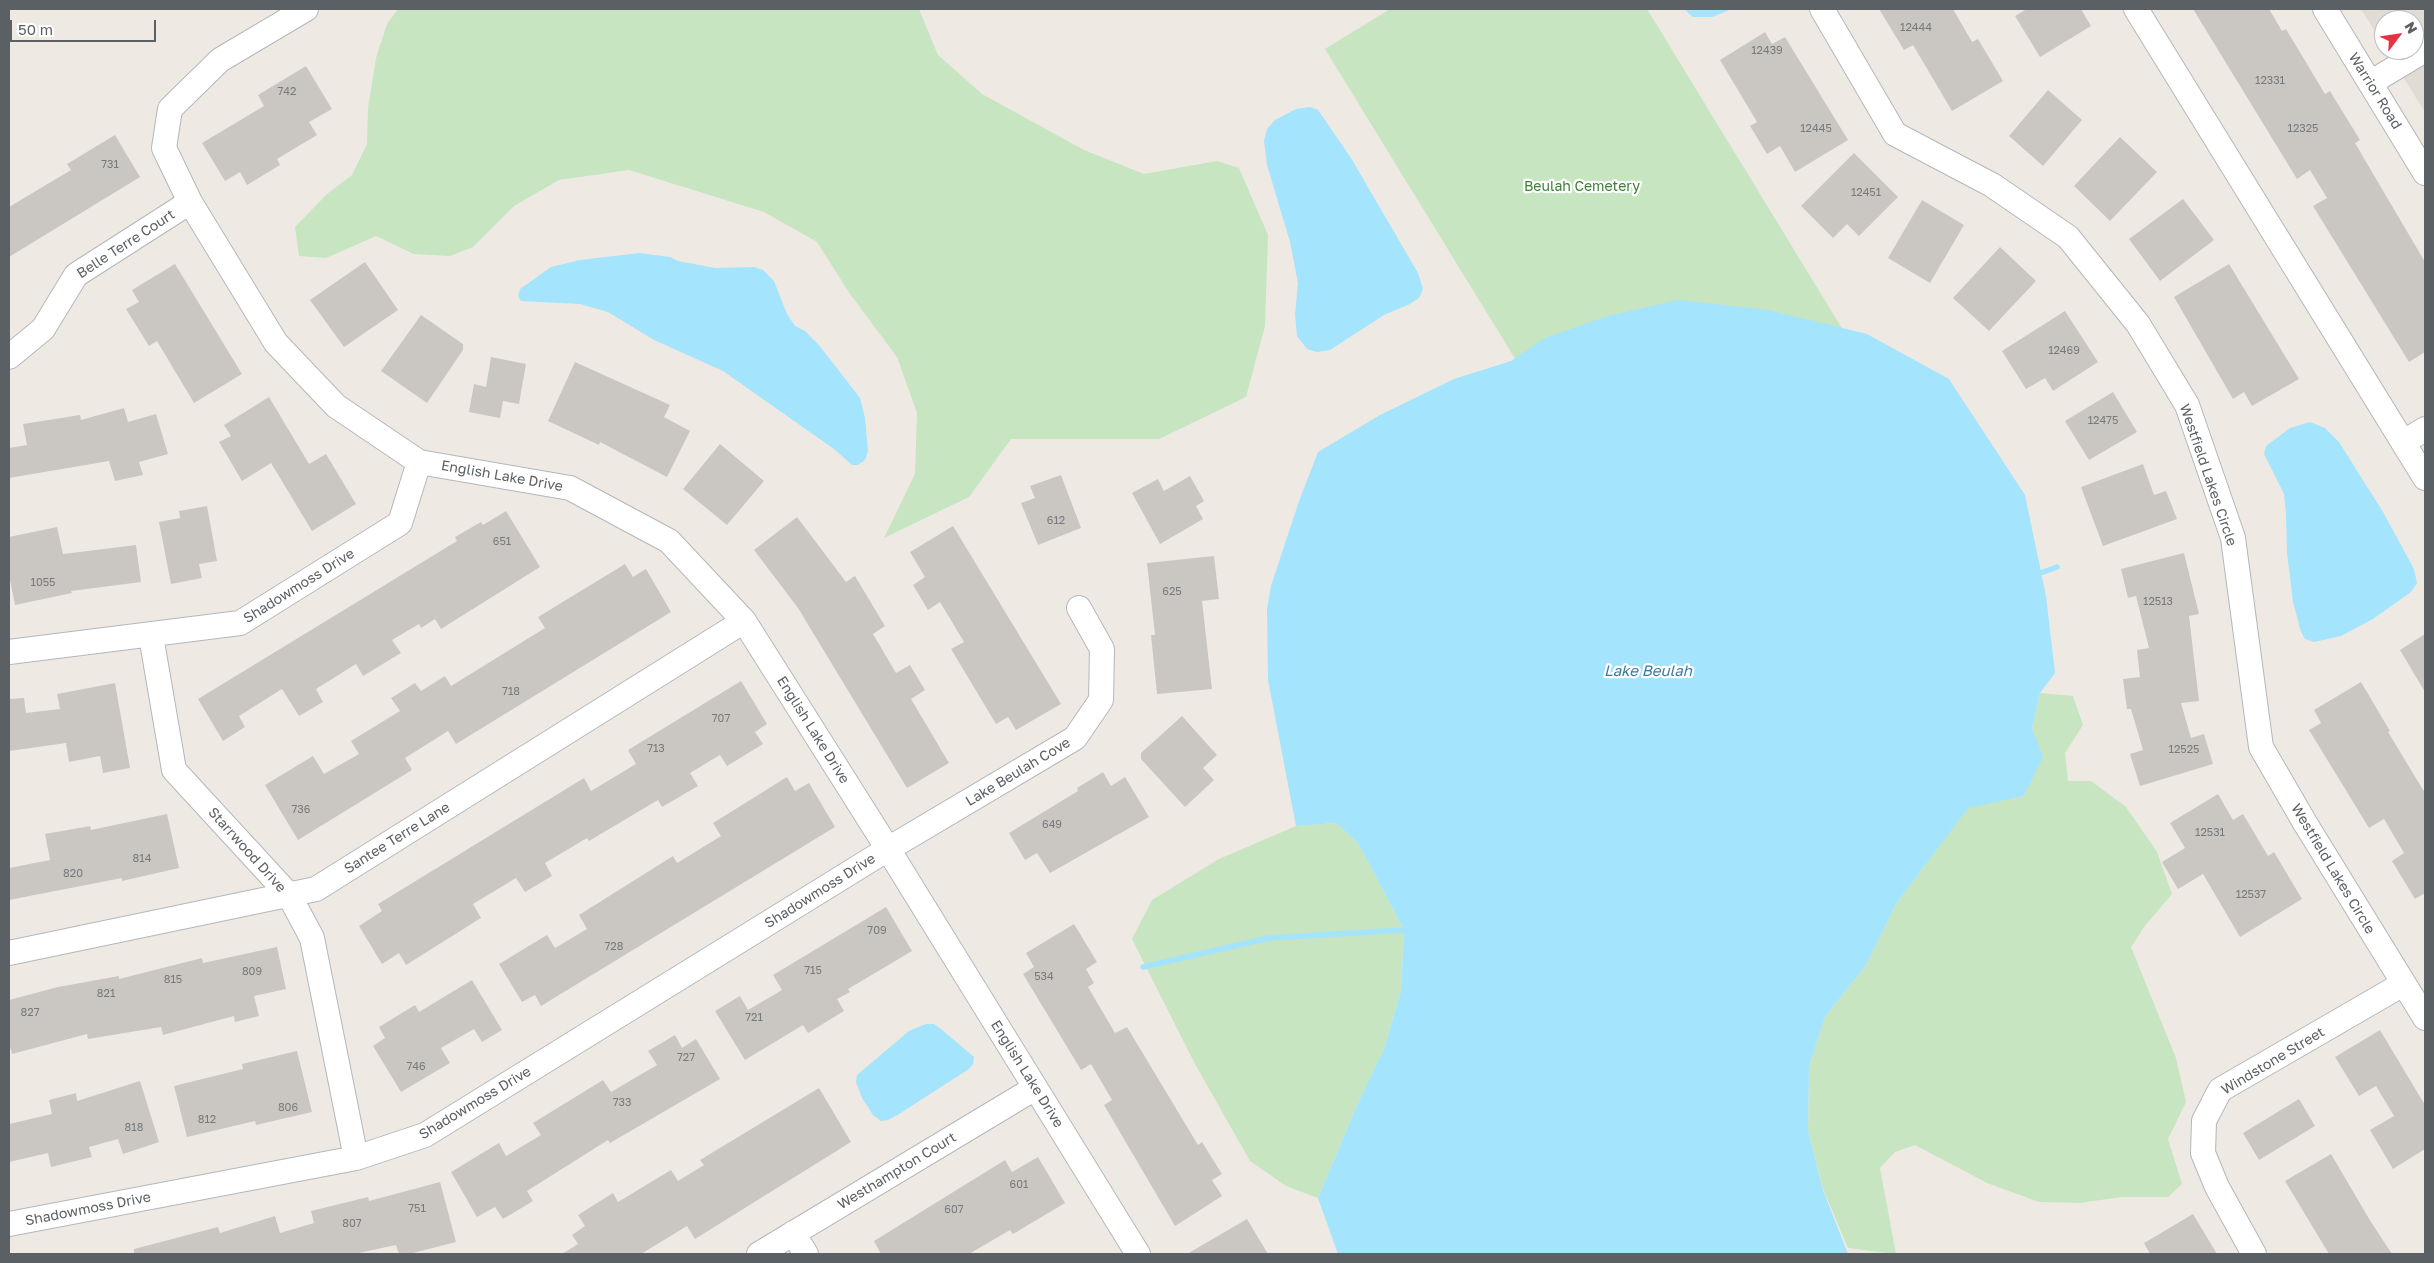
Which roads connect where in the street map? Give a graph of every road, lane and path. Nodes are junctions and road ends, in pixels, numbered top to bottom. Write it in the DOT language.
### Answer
graph roads {
  1 [pos="306,9"];
  2 [pos="1822,9"];
  3 [pos="2136,9"];
  4 [pos="2325,9"];
  5 [pos="2425,50"];
  6 [pos="2370,82"];
  7 [pos="2425,173"];
  8 [pos="190,202"];
  9 [pos="9,357"];
  10 [pos="2425,429"];
  11 [pos="2404,442"];
  12 [pos="419,462"];
  13 [pos="2425,478"];
  14 [pos="1080,608"];
  15 [pos="744,621"];
  16 [pos="151,636"];
  17 [pos="9,652"];
  18 [pos="888,849"];
  19 [pos="289,895"];
  20 [pos="9,953"];
  21 [pos="2403,984"];
  22 [pos="2425,1018"];
  23 [pos="1035,1088"];
  24 [pos="356,1158"];
  25 [pos="9,1224"];
  26 [pos="793,1233"];
  27 [pos="759,1254"];
  28 [pos="806,1254"];
  29 [pos="1138,1254"];
  30 [pos="2254,1254"];
  1 -- 8 [label="street, English Lake Drive"];
  2 -- 21 [label="street, Westfield Lakes Circle"];
  3 -- 11 [label="street"];
  4 -- 6 [label="street, Warrior Road"];
  5 -- 6 [label="street"];
  6 -- 7 [label="street, Warrior Road"];
  8 -- 9 [label="street, Belle Terre Court"];
  8 -- 12 [label="street, English Lake Drive"];
  10 -- 11 [label="street"];
  11 -- 13 [label="street"];
  12 -- 15 [label="street, English Lake Drive"];
  12 -- 16 [label="street, Shadowmoss Drive"];
  14 -- 18 [label="street, Lake Beulah Cove"];
  15 -- 18 [label="street, English Lake Drive"];
  15 -- 19 [label="street, Santee Terre Lane"];
  16 -- 17 [label="street, Shadowmoss Drive"];
  16 -- 19 [label="street, Starrwood Drive"];
  18 -- 23 [label="street, English Lake Drive"];
  18 -- 24 [label="street, Shadowmoss Drive"];
  19 -- 20 [label="street, Santee Terre Lane"];
  19 -- 24 [label="street, Starrwood Drive"];
  21 -- 22 [label="street, Westfield Lakes Circle"];
  21 -- 30 [label="street, Windstone Street"];
  23 -- 26 [label="street, Westhampton Court"];
  23 -- 29 [label="street, English Lake Drive"];
  24 -- 25 [label="street, Shadowmoss Drive"];
  26 -- 27 [label="street, Westhampton Court"];
  26 -- 28 [label="street"];
}
